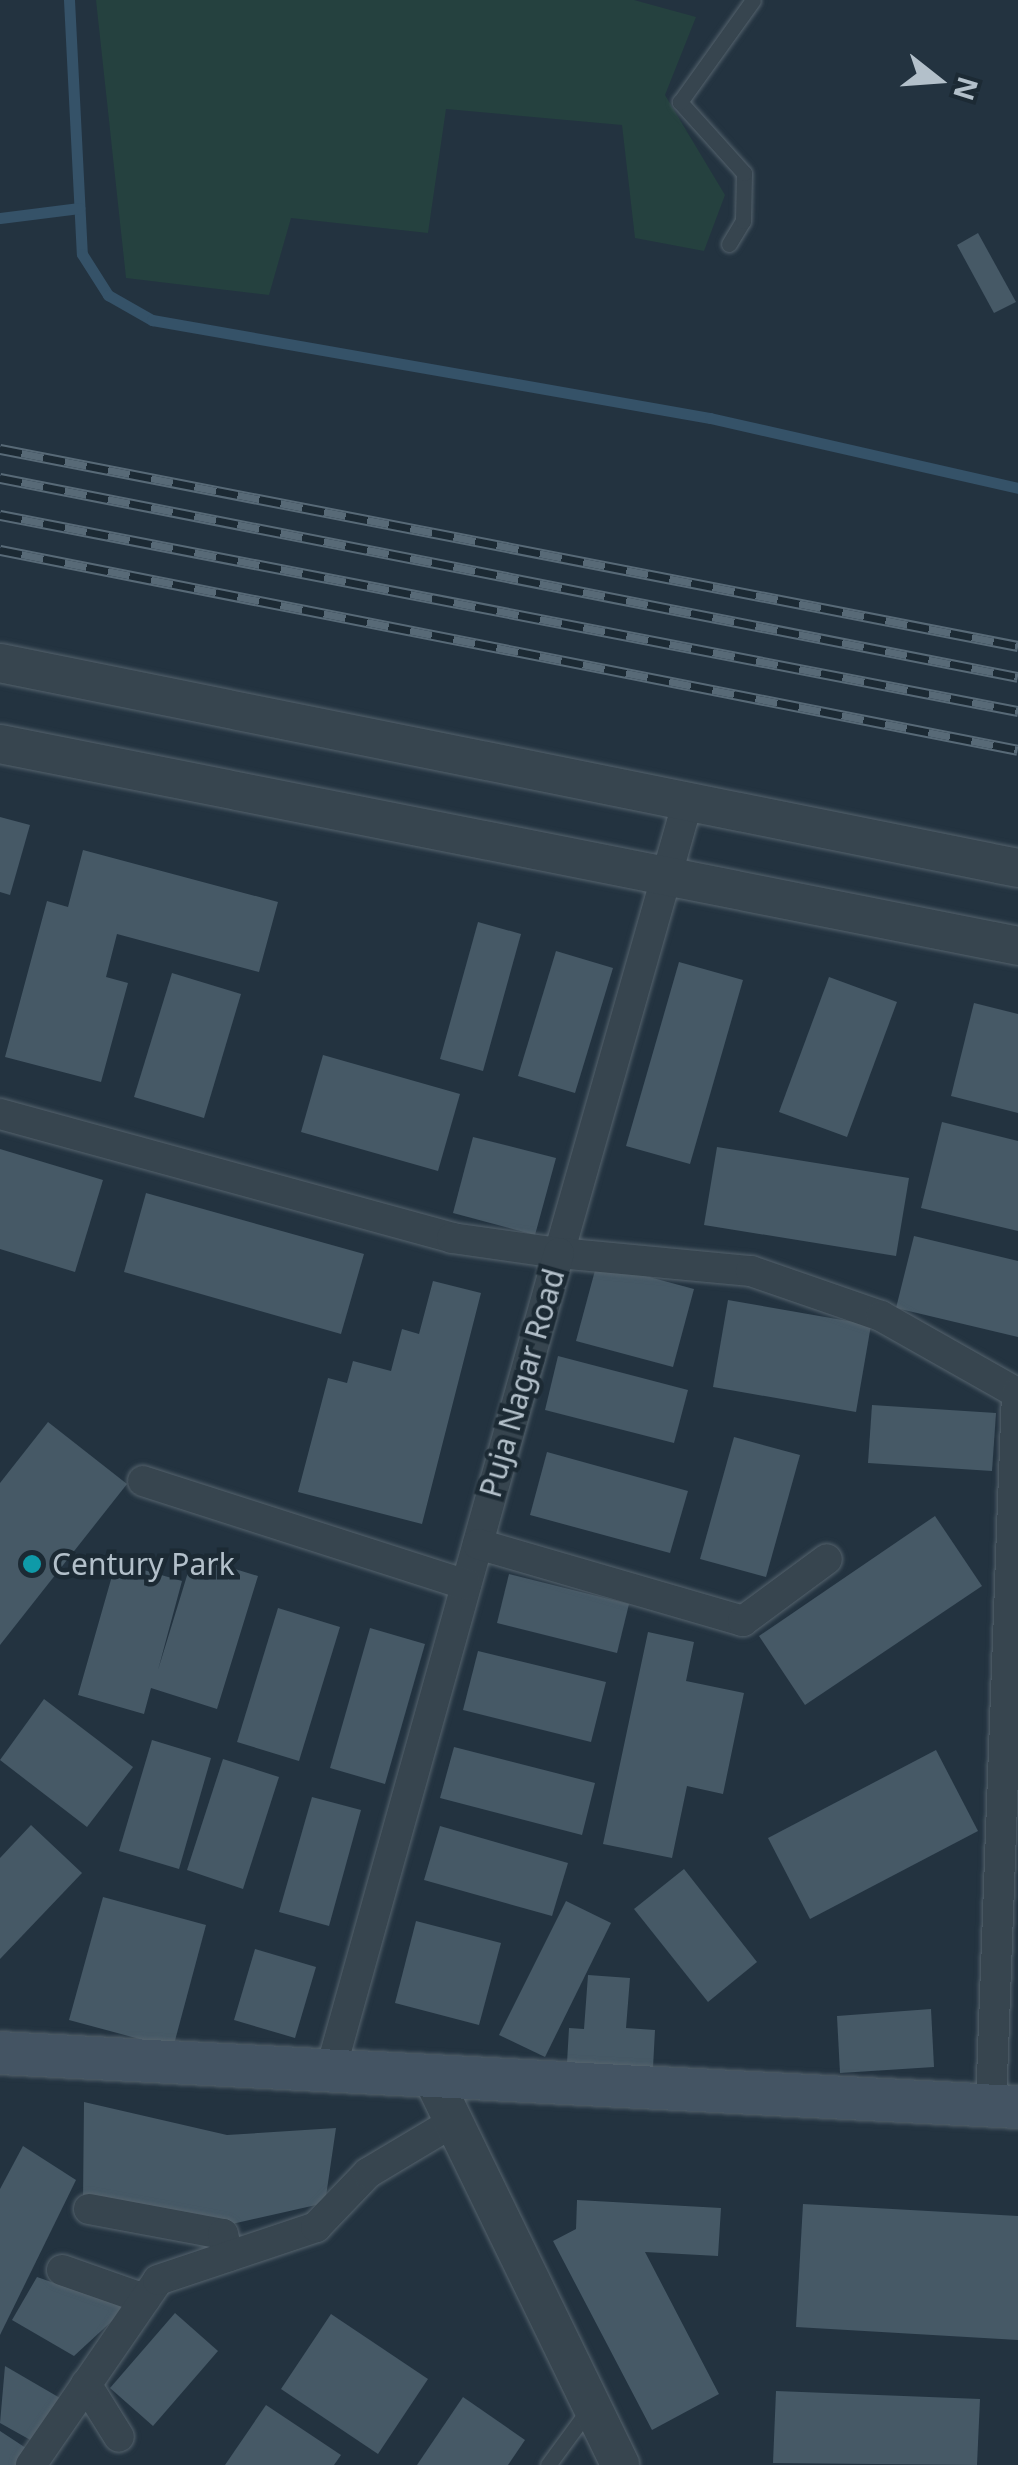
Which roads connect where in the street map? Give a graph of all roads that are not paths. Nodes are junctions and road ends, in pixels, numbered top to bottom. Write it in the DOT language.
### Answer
graph roads {
  1 [pos="753,0"];
  2 [pos="729,244"];
  3 [pos="0,663"];
  4 [pos="0,744"];
  5 [pos="686,804"];
  6 [pos="1018,868"];
  7 [pos="663,880"];
  8 [pos="1018,946"];
  9 [pos="0,1114"];
  10 [pos="559,1253"];
  11 [pos="143,1481"];
  12 [pos="478,1544"];
  13 [pos="827,1559"];
  14 [pos="466,1585"];
  15 [pos="1011,1770"];
  16 [pos="0,2053"];
  17 [pos="331,2070"];
  18 [pos="431,2076"];
  19 [pos="1004,2106"];
  20 [pos="450,2124"];
  21 [pos="90,2210"];
  22 [pos="234,2241"];
  23 [pos="62,2270"];
  24 [pos="145,2298"];
  25 [pos="86,2384"];
  26 [pos="591,2406"];
  27 [pos="119,2437"];
  28 [pos="31,2465"];
  29 [pos="548,2465"];
  30 [pos="620,2465"];
  1 -- 2 [label="lane"];
  3 -- 5 [label="street"];
  4 -- 7 [label="street"];
  5 -- 6 [label="street"];
  5 -- 7 [label="street"];
  7 -- 8 [label="street"];
  7 -- 10 [label="street"];
  9 -- 10 [label="street, Puja Nagar Road"];
  10 -- 12 [label="street, Puja Nagar Road"];
  10 -- 15 [label="street"];
  11 -- 14 [label="street"];
  12 -- 13 [label="street"];
  12 -- 14 [label="street, Puja Nagar Road"];
  14 -- 17 [label="street, Puja Nagar Road"];
  15 -- 19 [label="street"];
  16 -- 17 [label="main road"];
  17 -- 18 [label="main road"];
  18 -- 19 [label="main road"];
  18 -- 20 [label="street"];
  20 -- 22 [label="street"];
  20 -- 26 [label="street"];
  21 -- 22 [label="street"];
  22 -- 24 [label="street"];
  23 -- 24 [label="street"];
  24 -- 25 [label="street"];
  25 -- 27 [label="street"];
  25 -- 28 [label="street"];
  26 -- 29 [label="lane"];
  26 -- 30 [label="street"];
}
